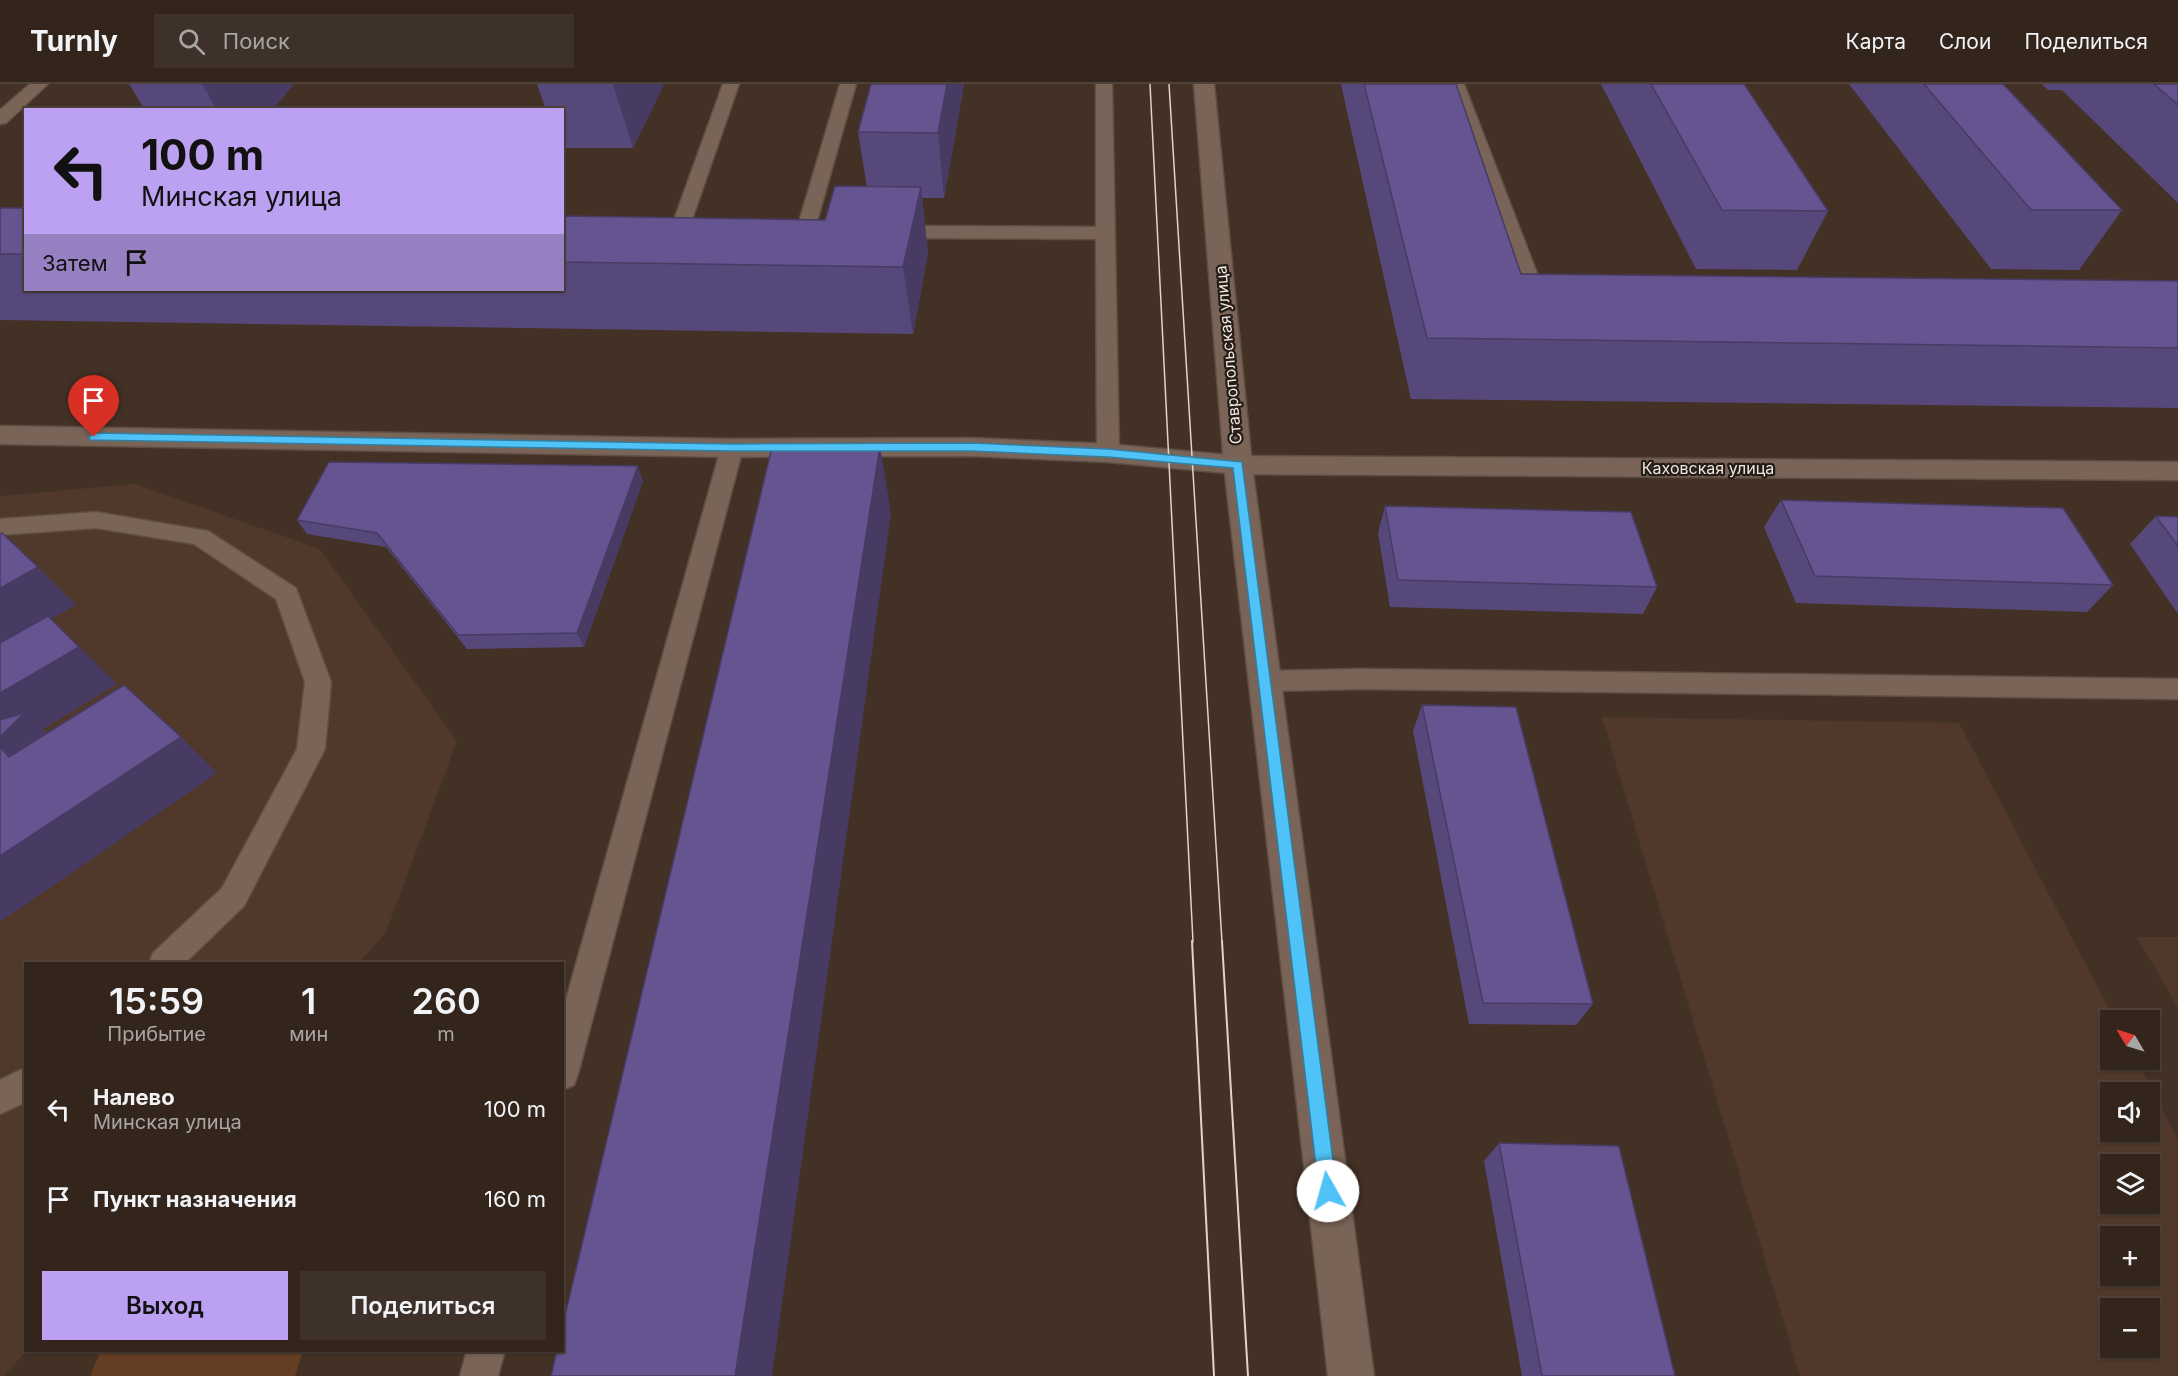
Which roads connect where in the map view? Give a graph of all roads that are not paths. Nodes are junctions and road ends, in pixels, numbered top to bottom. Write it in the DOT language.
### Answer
graph roads {
  1 [pos="40,84"];
  2 [pos="731,84"];
  3 [pos="848,84"];
  4 [pos="1104,84"];
  5 [pos="1204,84"];
  6 [pos="1456,84"];
  7 [pos="0,119"];
  8 [pos="679,231"];
  9 [pos="702,231"];
  10 [pos="782,231"];
  11 [pos="659,232"];
  12 [pos="805,232"];
  13 [pos="829,232"];
  14 [pos="876,232"];
  15 [pos="1105,234"];
  16 [pos="1555,315"];
  17 [pos="0,435"];
  18 [pos="732,448"];
  19 [pos="1108,453"];
  20 [pos="1238,465"];
  21 [pos="2178,471"];
  22 [pos="0,527"];
  23 [pos="1264,681"];
  24 [pos="2178,689"];
  25 [pos="165,962"];
  26 [pos="564,1067"];
  27 [pos="24,1084"];
  28 [pos="0,1098"];
  29 [pos="485,1352"];
  30 [pos="479,1376"];
  31 [pos="1352,1376"];
  1 -- 7 [label="lane"];
  2 -- 8 [label="lane"];
  3 -- 12 [label="lane"];
  4 -- 15 [label="lane"];
  5 -- 20 [label="street, Ставропольская улица"];
  6 -- 16 [label="lane"];
  8 -- 9 [label="lane"];
  8 -- 11 [label="lane"];
  10 -- 12 [label="lane"];
  12 -- 13 [label="lane"];
  14 -- 15 [label="lane"];
  15 -- 19 [label="lane"];
  17 -- 18 [label="street, Каховская улица"];
  18 -- 19 [label="street, Каховская улица"];
  18 -- 26 [label="lane"];
  19 -- 20 [label="street, Каховская улица"];
  20 -- 21 [label="street, Каховская улица"];
  20 -- 23 [label="street, Ставропольская улица"];
  22 -- 25 [label="lane"];
  23 -- 24 [label="lane"];
  23 -- 31 [label="street, Ставропольская улица"];
  27 -- 28 [label="lane"];
  29 -- 30 [label="lane"];
}
